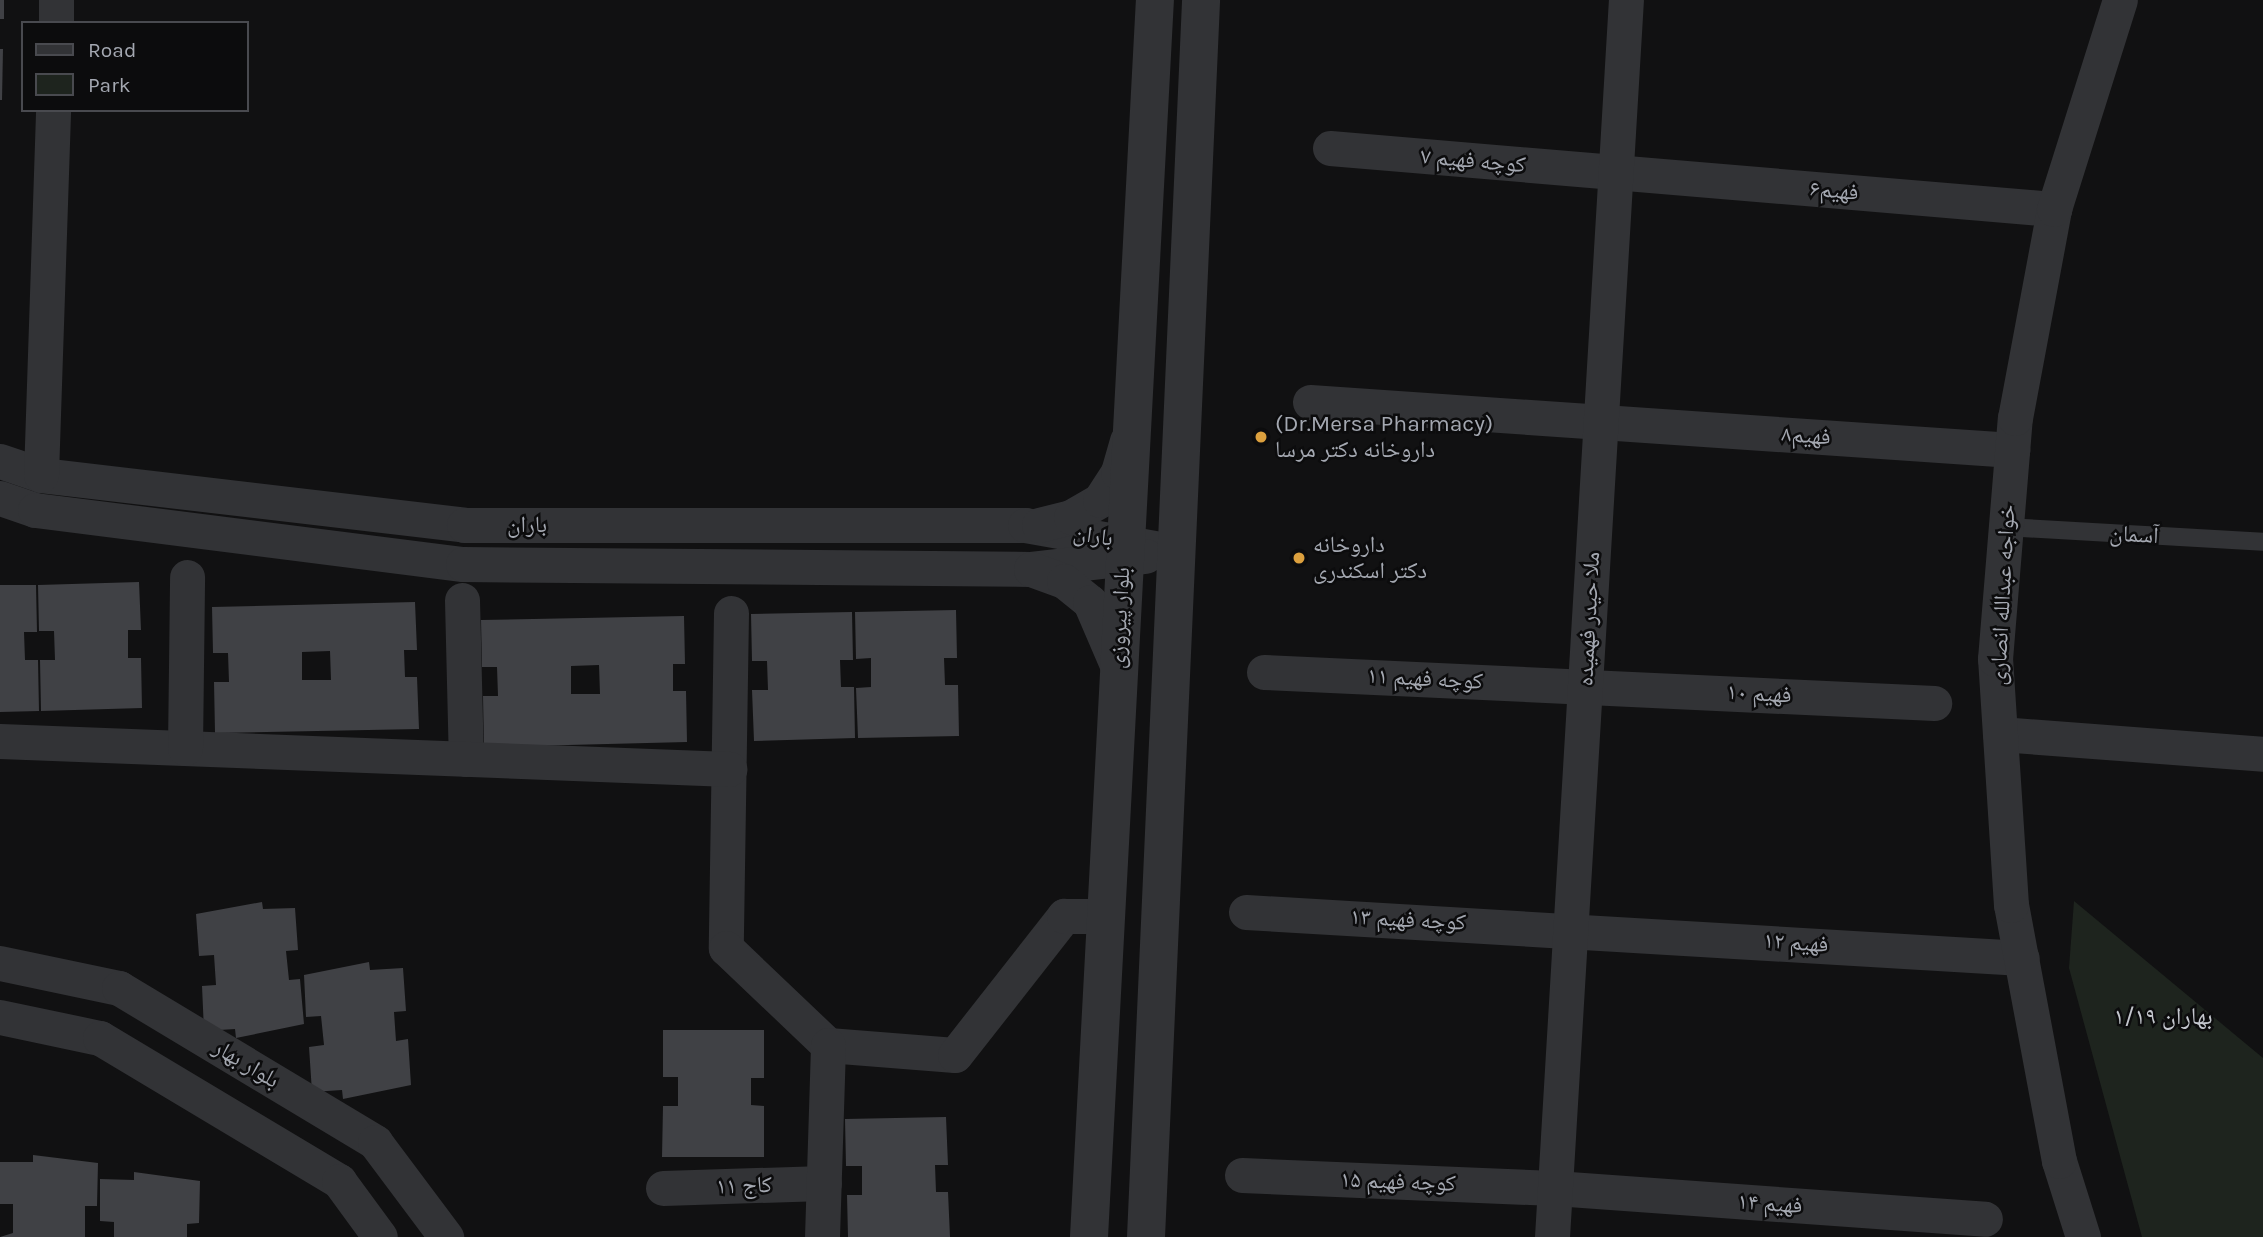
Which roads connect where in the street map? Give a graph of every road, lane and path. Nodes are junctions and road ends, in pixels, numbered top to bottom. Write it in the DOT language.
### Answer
graph roads {
  1 [pos="56,0"];
  2 [pos="1155,0"];
  3 [pos="1201,0"];
  4 [pos="1626,0"];
  5 [pos="2120,0"];
  6 [pos="56,21"];
  7 [pos="53,112"];
  8 [pos="1330,148"];
  9 [pos="1615,173"];
  10 [pos="2054,209"];
  11 [pos="1310,402"];
  12 [pos="1601,422"];
  13 [pos="1131,425"];
  14 [pos="2012,450"];
  15 [pos="0,461"];
  16 [pos="41,475"];
  17 [pos="0,498"];
  18 [pos="1035,526"];
  19 [pos="2006,527"];
  20 [pos="2263,542"];
  21 [pos="1124,550"];
  22 [pos="1176,552"];
  23 [pos="1031,569"];
  24 [pos="187,577"];
  25 [pos="462,600"];
  26 [pos="731,613"];
  27 [pos="1117,665"];
  28 [pos="1264,672"];
  29 [pos="1585,686"];
  30 [pos="1934,703"];
  31 [pos="2000,734"];
  32 [pos="0,741"];
  33 [pos="185,748"];
  34 [pos="2263,754"];
  35 [pos="466,759"];
  36 [pos="729,769"];
  37 [pos="1246,912"];
  38 [pos="1103,916"];
  39 [pos="1570,929"];
  40 [pos="2021,958"];
  41 [pos="0,964"];
  42 [pos="0,1017"];
  43 [pos="828,1045"];
  44 [pos="1242,1175"];
  45 [pos="824,1183"];
  46 [pos="663,1188"];
  47 [pos="1555,1188"];
  48 [pos="1985,1219"];
  49 [pos="380,1237"];
  50 [pos="446,1237"];
  51 [pos="822,1237"];
  52 [pos="1088,1237"];
  53 [pos="1146,1237"];
  54 [pos="1552,1237"];
  55 [pos="2083,1237"];
  1 -- 6 [label="street"];
  2 -- 13 [label="street, بلوار پیروزی"];
  3 -- 22 [label="street"];
  4 -- 9 [label="street, ملا حیدر فهمیده"];
  5 -- 10 [label="street, خواجه عبدالله انصاری"];
  7 -- 16 [label="street"];
  8 -- 9 [label="street, کوچه فهیم ۷"];
  9 -- 10 [label="street, فهیم۶"];
  9 -- 12 [label="street, ملا حیدر فهمیده"];
  10 -- 14 [label="street, خواجه عبدالله انصاری"];
  11 -- 12 [label="street, فهیم۸"];
  12 -- 14 [label="street, فهیم۸"];
  12 -- 29 [label="street, ملا حیدر فهمیده"];
  13 -- 18 [label="street"];
  13 -- 21 [label="street, بلوار پیروزی"];
  14 -- 19 [label="street, خواجه عبدالله انصاری"];
  15 -- 16 [label="street, باران"];
  16 -- 18 [label="street, باران"];
  17 -- 23 [label="street, باران"];
  18 -- 21 [label="street, باران"];
  19 -- 20 [label="lane, آسمان"];
  19 -- 31 [label="street, خواجه عبدالله انصاری"];
  21 -- 22 [label="street, باران"];
  21 -- 23 [label="street, باران"];
  21 -- 27 [label="street, بلوار پیروزی"];
  22 -- 53 [label="street"];
  23 -- 27 [label="street"];
  24 -- 33 [label="street"];
  25 -- 35 [label="street"];
  26 -- 36 [label="street"];
  27 -- 38 [label="street, بلوار پیروزی"];
  28 -- 29 [label="street, کوچه فهیم ۱۱"];
  29 -- 30 [label="street, فهیم ۱۰"];
  29 -- 39 [label="street, ملا حیدر فهمیده"];
  31 -- 34 [label="street"];
  31 -- 40 [label="street, خواجه عبدالله انصاری"];
  32 -- 33 [label="street"];
  33 -- 35 [label="street"];
  35 -- 36 [label="street"];
  36 -- 43 [label="street"];
  37 -- 39 [label="street, کوچه فهیم ۱۳"];
  38 -- 43 [label="street"];
  38 -- 52 [label="street, بلوار پیروزی"];
  39 -- 40 [label="street, فهیم ۱۲"];
  39 -- 47 [label="street, ملا حیدر فهمیده"];
  40 -- 55 [label="street, خواجه عبدالله انصاری"];
  41 -- 50 [label="street, بلوار بهار"];
  42 -- 49 [label="street"];
  43 -- 45 [label="street"];
  44 -- 47 [label="street, کوچه فهیم ۱۵"];
  45 -- 46 [label="street, کاج ۱۱"];
  45 -- 51 [label="street"];
  47 -- 48 [label="street, فهیم ۱۴"];
  47 -- 54 [label="street, ملا حیدر فهمیده"];
}
